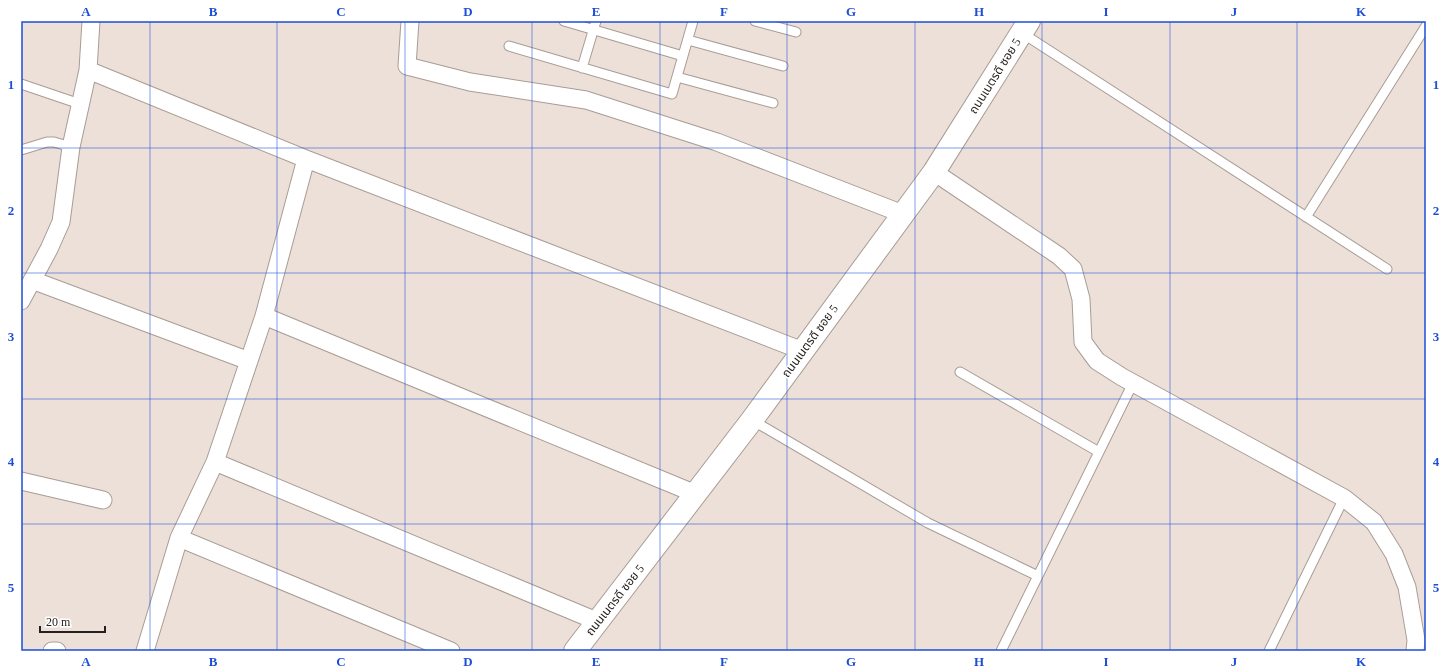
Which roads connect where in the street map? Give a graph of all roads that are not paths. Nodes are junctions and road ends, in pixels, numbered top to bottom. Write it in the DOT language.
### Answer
graph roads {
  1 [pos="91,21"];
  2 [pos="410,21"];
  3 [pos="564,21"];
  4 [pos="693,21"];
  5 [pos="755,21"];
  6 [pos="594,25"];
  7 [pos="1426,26"];
  8 [pos="1026,27"];
  9 [pos="796,32"];
  10 [pos="688,40"];
  11 [pos="510,46"];
  12 [pos="683,56"];
  13 [pos="783,66"];
  14 [pos="582,68"];
  15 [pos="88,70"];
  16 [pos="677,77"];
  17 [pos="21,84"];
  18 [pos="773,103"];
  19 [pos="80,104"];
  20 [pos="71,147"];
  21 [pos="21,150"];
  22 [pos="306,159"];
  23 [pos="934,172"];
  24 [pos="903,214"];
  25 [pos="1306,217"];
  26 [pos="1387,269"];
  27 [pos="32,280"];
  28 [pos="21,300"];
  29 [pos="264,316"];
  30 [pos="803,351"];
  31 [pos="249,361"];
  32 [pos="960,372"];
  33 [pos="1133,383"];
  34 [pos="752,420"];
  35 [pos="1099,452"];
  36 [pos="216,462"];
  37 [pos="21,481"];
  38 [pos="696,494"];
  39 [pos="1344,498"];
  40 [pos="103,500"];
  41 [pos="179,538"];
  42 [pos="1038,576"];
  43 [pos="599,622"];
  44 [pos="52,651"];
  45 [pos="57,651"];
  46 [pos="144,651"];
  47 [pos="451,651"];
  48 [pos="575,651"];
  49 [pos="1001,651"];
  50 [pos="1269,651"];
  51 [pos="1416,651"];
  1 -- 15 [label="street"];
  2 -- 24 [label="street"];
  3 -- 6 [label="lane"];
  4 -- 10 [label="lane"];
  5 -- 9 [label="lane"];
  6 -- 12 [label="lane"];
  6 -- 14 [label="lane"];
  7 -- 25 [label="lane"];
  8 -- 23 [label="street, ถนนเนตรดี ซอย 5"];
  8 -- 25 [label="lane"];
  10 -- 12 [label="lane"];
  10 -- 13 [label="lane"];
  11 -- 14 [label="lane"];
  12 -- 16 [label="lane"];
  14 -- 16 [label="lane"];
  15 -- 19 [label="street"];
  15 -- 22 [label="street"];
  16 -- 18 [label="lane"];
  17 -- 19 [label="lane"];
  19 -- 20 [label="street"];
  20 -- 21 [label="lane"];
  20 -- 27 [label="street"];
  22 -- 29 [label="street"];
  22 -- 30 [label="street"];
  23 -- 24 [label="street, ถนนเนตรดี ซอย 5"];
  23 -- 33 [label="street"];
  24 -- 30 [label="street, ถนนเนตรดี ซอย 5"];
  25 -- 26 [label="lane"];
  27 -- 28 [label="street"];
  27 -- 31 [label="street"];
  29 -- 31 [label="street"];
  29 -- 38 [label="street"];
  30 -- 34 [label="street, ถนนเนตรดี ซอย 5"];
  31 -- 36 [label="street"];
  32 -- 35 [label="lane"];
  33 -- 35 [label="lane"];
  33 -- 39 [label="street"];
  34 -- 38 [label="street, ถนนเนตรดี ซอย 5"];
  34 -- 42 [label="lane"];
  35 -- 42 [label="lane"];
  36 -- 41 [label="street"];
  36 -- 43 [label="street"];
  37 -- 40 [label="street"];
  38 -- 43 [label="street, ถนนเนตรดี ซอย 5"];
  39 -- 50 [label="lane"];
  39 -- 51 [label="street"];
  41 -- 46 [label="street"];
  41 -- 47 [label="street"];
  42 -- 49 [label="lane"];
  43 -- 48 [label="street, ถนนเนตรดี ซอย 5"];
  44 -- 45 [label="street"];
}
